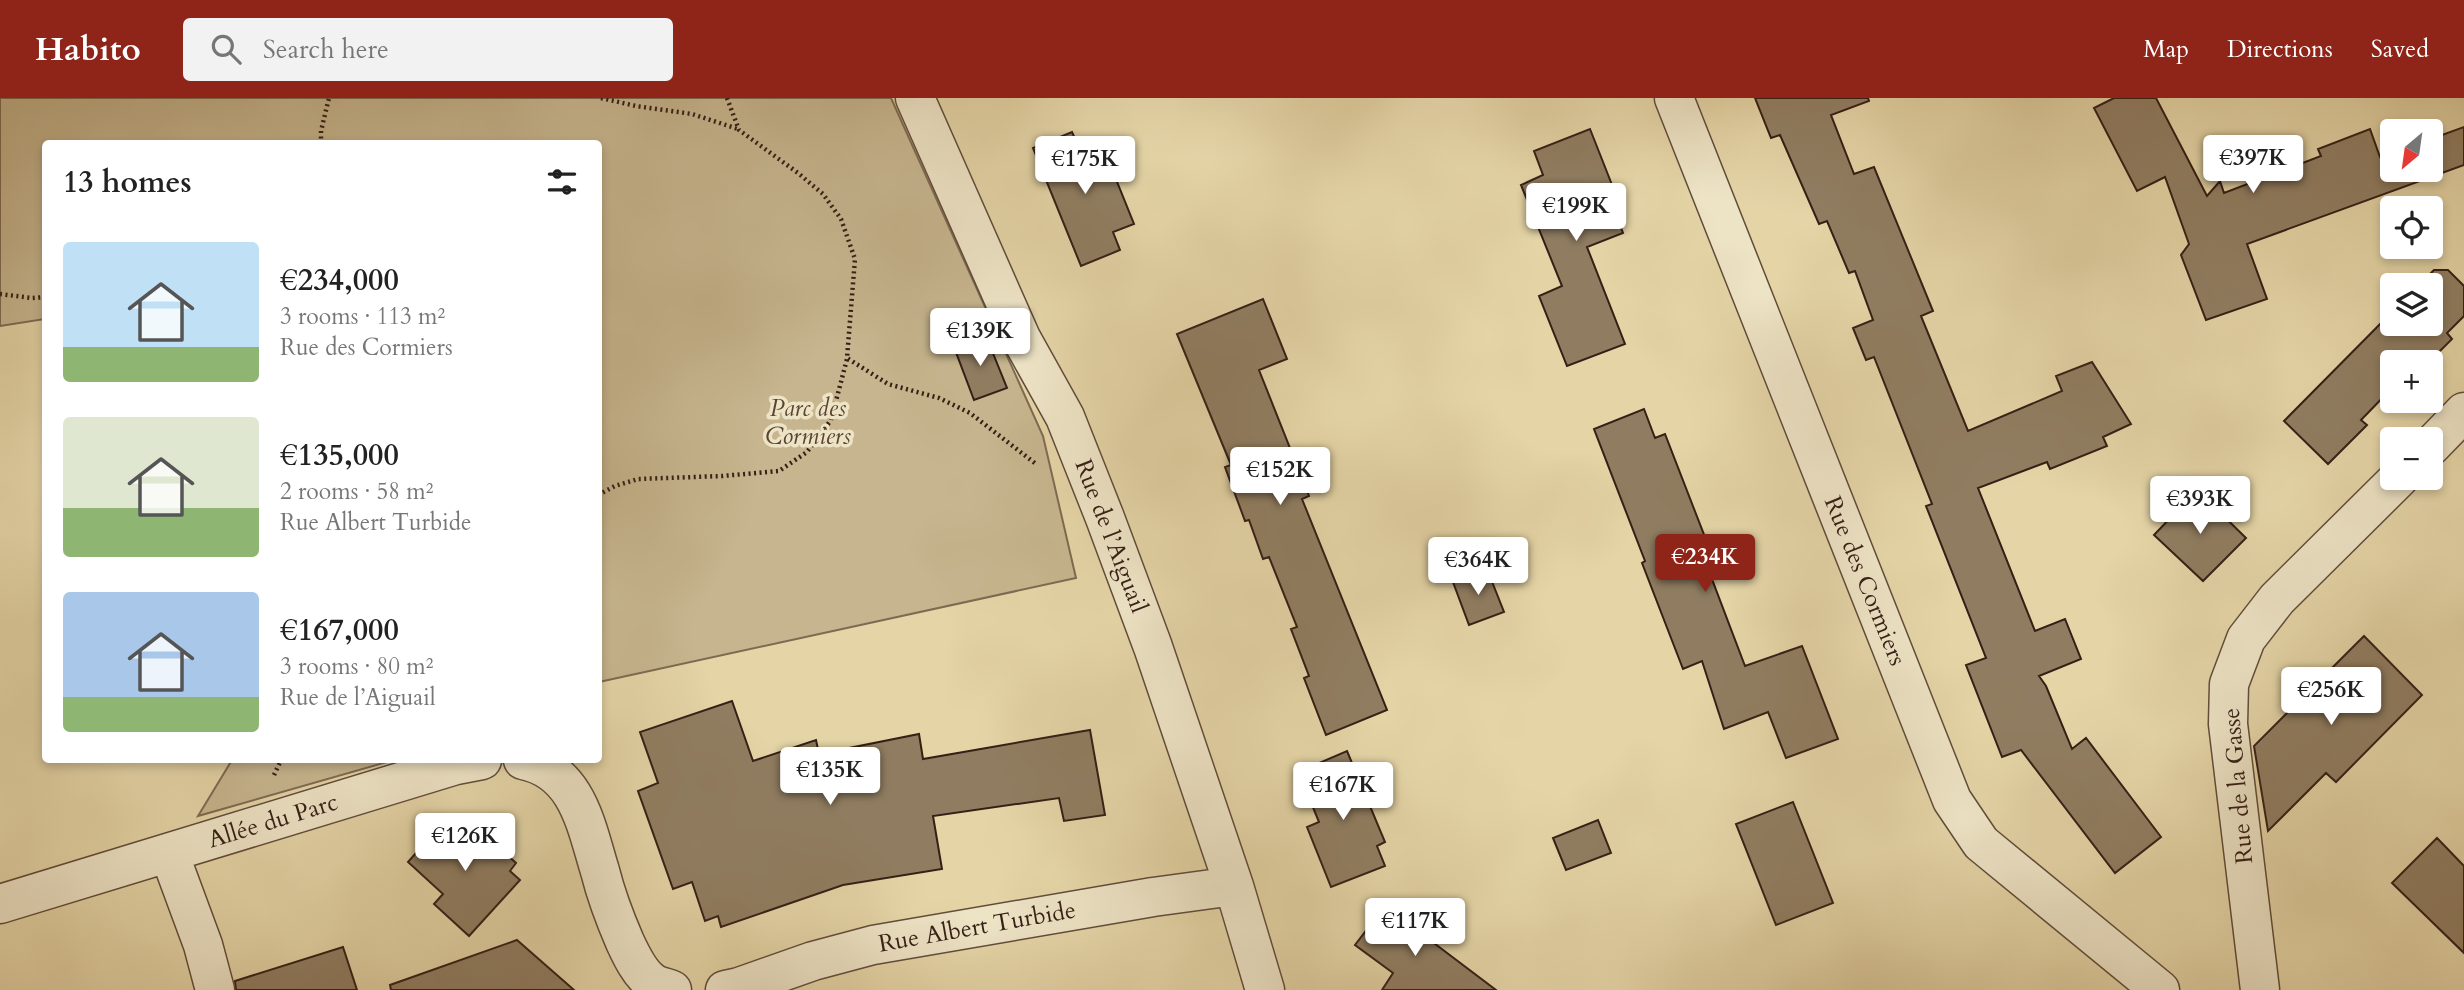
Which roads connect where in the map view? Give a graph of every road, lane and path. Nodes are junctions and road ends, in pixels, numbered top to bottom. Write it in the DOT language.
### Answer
graph roads {
  1 [pos="329,98"];
  2 [pos="601,98"];
  3 [pos="727,98"];
  4 [pos="915,98"];
  5 [pos="1674,98"];
  6 [pos="739,130"];
  7 [pos="321,140"];
  8 [pos="0,294"];
  9 [pos="42,297"];
  10 [pos="847,358"];
  11 [pos="2464,412"];
  12 [pos="2443,434"];
  13 [pos="1044,471"];
  14 [pos="2387,490"];
  15 [pos="602,493"];
  16 [pos="466,763"];
  17 [pos="538,763"];
  18 [pos="169,853"];
  19 [pos="1234,886"];
  20 [pos="0,904"];
  21 [pos="657,987"];
  22 [pos="215,990"];
  23 [pos="725,990"];
  24 [pos="1265,990"];
  25 [pos="2160,990"];
  26 [pos="2260,990"];
  1 -- 7 [label="path"];
  2 -- 6 [label="path"];
  3 -- 6 [label="path"];
  4 -- 19 [label="street, Rue de l’Aiguail"];
  5 -- 25 [label="street, Rue des Cormiers"];
  6 -- 10 [label="path"];
  8 -- 9 [label="path"];
  10 -- 13 [label="path"];
  10 -- 15 [label="path"];
  11 -- 12 [label="street"];
  14 -- 26 [label="street, Rue de la Gasse"];
  16 -- 18 [label="street, Allée du Parc"];
  17 -- 21 [label="street"];
  18 -- 20 [label="street, Allée du Parc"];
  18 -- 22 [label="street"];
  19 -- 23 [label="street, Rue Albert Turbide"];
  19 -- 24 [label="street, Rue de l’Aiguail"];
}
